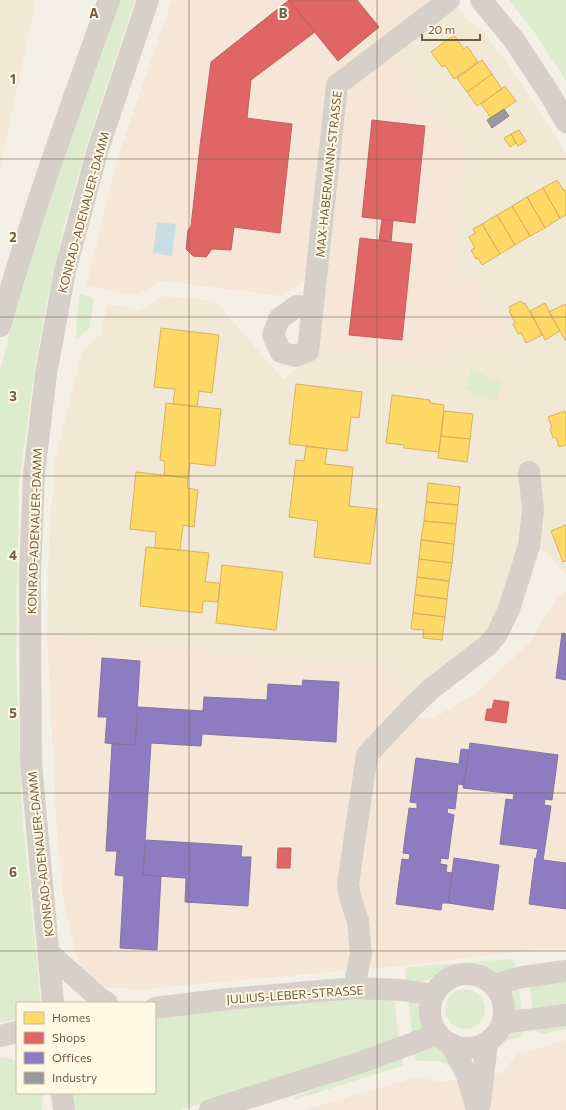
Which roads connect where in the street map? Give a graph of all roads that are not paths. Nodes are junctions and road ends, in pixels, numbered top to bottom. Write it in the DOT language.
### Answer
graph roads {
  1 [pos="109,0"];
  2 [pos="148,0"];
  3 [pos="449,0"];
  4 [pos="481,0"];
  5 [pos="566,122"];
  6 [pos="313,307"];
  7 [pos="0,326"];
  8 [pos="529,472"];
  9 [pos="49,953"];
  10 [pos="566,971"];
  11 [pos="493,985"];
  12 [pos="354,988"];
  13 [pos="434,995"];
  14 [pos="53,1002"];
  15 [pos="106,1002"];
  16 [pos="156,1008"];
  17 [pos="566,1015"];
  18 [pos="502,1023"];
  19 [pos="16,1032"];
  20 [pos="0,1036"];
  21 [pos="444,1039"];
  22 [pos="487,1043"];
  23 [pos="62,1094"];
  24 [pos="64,1110"];
  25 [pos="210,1110"];
  26 [pos="478,1110"];
  1 -- 7 [label="street"];
  2 -- 9 [label="street, KONRAD-ADENAUER-DAMM"];
  3 -- 6 [label="street, MAX-HABERMANN-STRASSE"];
  4 -- 5 [label="street"];
  8 -- 12 [label="street"];
  9 -- 14 [label="street, KONRAD-ADENAUER-DAMM"];
  9 -- 15 [label="street"];
  10 -- 11 [label="street"];
  11 -- 13 [label="street"];
  11 -- 18 [label="street"];
  12 -- 13 [label="street, JULIUS-LEBER-STRASSE"];
  12 -- 16 [label="street, JULIUS-LEBER-STRASSE"];
  13 -- 21 [label="street"];
  17 -- 18 [label="street"];
  18 -- 22 [label="street"];
  19 -- 20 [label="street"];
  21 -- 22 [label="street"];
  21 -- 25 [label="street"];
  21 -- 26 [label="street"];
  22 -- 26 [label="street"];
  23 -- 24 [label="street"];
}
